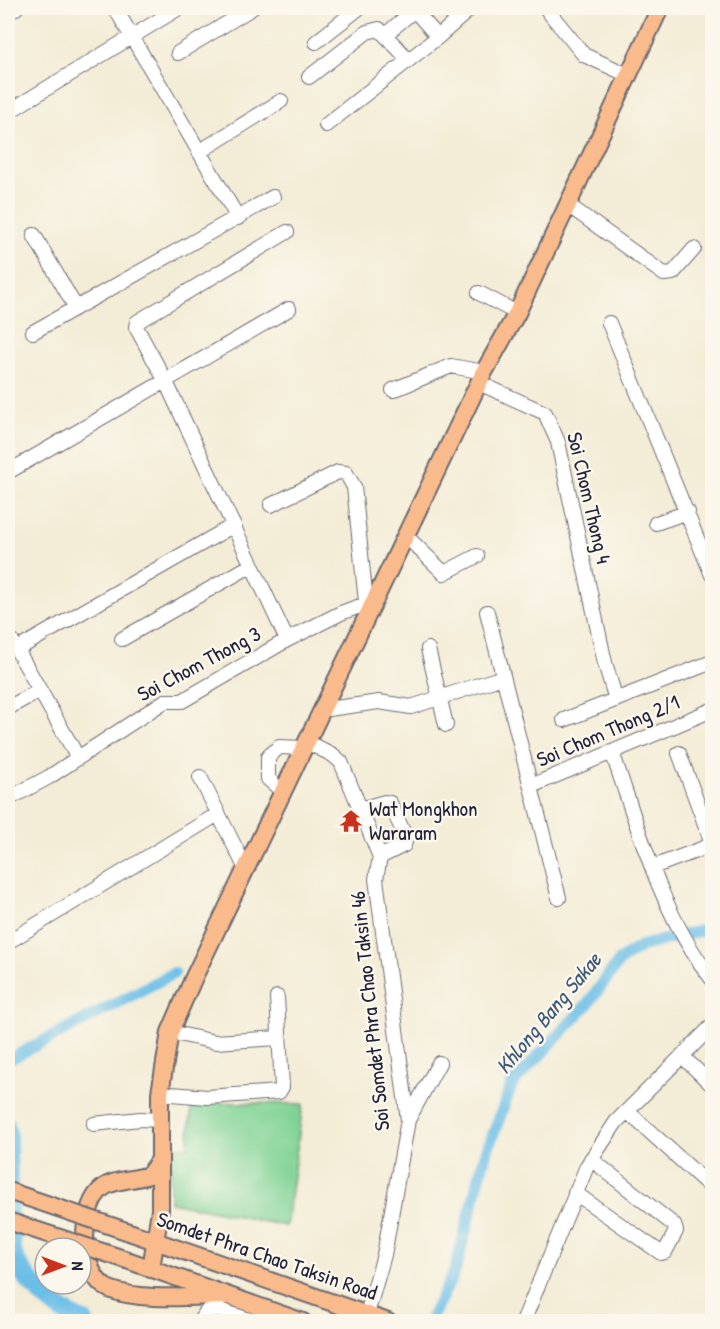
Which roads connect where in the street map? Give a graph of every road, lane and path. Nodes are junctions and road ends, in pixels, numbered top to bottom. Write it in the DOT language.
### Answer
graph roads {
  1 [pos="16,8"];
  2 [pos="115,8"];
  3 [pos="179,8"];
  4 [pos="252,8"];
  5 [pos="359,8"];
  6 [pos="471,8"];
  7 [pos="660,8"];
  8 [pos="548,11"];
  9 [pos="8,13"];
  10 [pos="392,29"];
  11 [pos="133,37"];
  12 [pos="438,37"];
  13 [pos="316,42"];
  14 [pos="178,53"];
  15 [pos="409,60"];
  16 [pos="628,75"];
  17 [pos="309,77"];
  18 [pos="281,101"];
  19 [pos="8,112"];
  20 [pos="326,125"];
  21 [pos="199,152"];
  22 [pos="273,197"];
  23 [pos="568,205"];
  24 [pos="238,218"];
  25 [pos="287,232"];
  26 [pos="34,235"];
  27 [pos="693,249"];
  28 [pos="479,293"];
  29 [pos="76,308"];
  30 [pos="289,309"];
  31 [pos="517,313"];
  32 [pos="609,323"];
  33 [pos="33,332"];
  34 [pos="482,377"];
  35 [pos="165,380"];
  36 [pos="393,390"];
  37 [pos="8,472"];
  38 [pos="271,505"];
  39 [pos="688,512"];
  40 [pos="656,523"];
  41 [pos="234,525"];
  42 [pos="406,536"];
  43 [pos="477,556"];
  44 [pos="252,565"];
  45 [pos="712,575"];
  46 [pos="371,601"];
  47 [pos="487,612"];
  48 [pos="122,639"];
  49 [pos="287,640"];
  50 [pos="428,649"];
  51 [pos="712,662"];
  52 [pos="503,677"];
  53 [pos="40,690"];
  54 [pos="438,697"];
  55 [pos="616,700"];
  56 [pos="8,708"];
  57 [pos="321,710"];
  58 [pos="712,710"];
  59 [pos="564,720"];
  60 [pos="446,725"];
  61 [pos="306,745"];
  62 [pos="612,752"];
  63 [pos="679,753"];
  64 [pos="77,756"];
  65 [pos="200,777"];
  66 [pos="531,786"];
  67 [pos="282,791"];
  68 [pos="8,799"];
  69 [pos="360,809"];
  70 [pos="218,814"];
  71 [pos="712,844"];
  72 [pos="380,857"];
  73 [pos="653,867"];
  74 [pos="246,869"];
  75 [pos="559,898"];
  76 [pos="8,942"];
  77 [pos="712,979"];
  78 [pos="278,997"];
  79 [pos="712,1026"];
  80 [pos="171,1032"];
  81 [pos="279,1038"];
  82 [pos="682,1056"];
  83 [pos="439,1063"];
  84 [pos="712,1085"];
  85 [pos="160,1093"];
  86 [pos="627,1111"];
  87 [pos="159,1120"];
  88 [pos="408,1120"];
  89 [pos="94,1124"];
  90 [pos="591,1159"];
  91 [pos="159,1161"];
  92 [pos="712,1188"];
  93 [pos="8,1191"];
  94 [pos="575,1193"];
  95 [pos="8,1221"];
  96 [pos="157,1242"];
  97 [pos="151,1269"];
  98 [pos="229,1296"];
  99 [pos="366,1314"];
  100 [pos="199,1320"];
  101 [pos="299,1321"];
  102 [pos="255,1322"];
  103 [pos="388,1322"];
  104 [pos="523,1322"];
  1 -- 9 [label="street"];
  2 -- 11 [label="street"];
  3 -- 11 [label="street"];
  4 -- 14 [label="street"];
  5 -- 13 [label="street"];
  6 -- 12 [label="street"];
  7 -- 16 [label="main road"];
  8 -- 16 [label="street"];
  10 -- 12 [label="street"];
  11 -- 19 [label="street"];
  11 -- 21 [label="street"];
  12 -- 15 [label="street"];
  15 -- 17 [label="street"];
  15 -- 20 [label="street"];
  16 -- 23 [label="main road"];
  18 -- 21 [label="street"];
  21 -- 24 [label="street"];
  22 -- 24 [label="street"];
  23 -- 27 [label="street"];
  23 -- 31 [label="main road"];
  24 -- 29 [label="street"];
  25 -- 35 [label="street"];
  26 -- 29 [label="street"];
  28 -- 31 [label="street"];
  29 -- 33 [label="street"];
  30 -- 35 [label="street"];
  31 -- 34 [label="main road"];
  32 -- 39 [label="street"];
  34 -- 36 [label="street, Soi Chom Thong 4"];
  34 -- 42 [label="main road"];
  34 -- 55 [label="street, Soi Chom Thong 4"];
  35 -- 37 [label="street"];
  35 -- 41 [label="street"];
  38 -- 46 [label="street"];
  39 -- 40 [label="street"];
  39 -- 45 [label="street"];
  41 -- 44 [label="street"];
  41 -- 53 [label="street"];
  42 -- 43 [label="street"];
  42 -- 46 [label="main road"];
  44 -- 48 [label="street"];
  44 -- 49 [label="street"];
  46 -- 49 [label="street, Soi Chom Thong 3"];
  46 -- 57 [label="main road"];
  47 -- 52 [label="street, Soi Chom Thong 2/1"];
  49 -- 64 [label="street, Soi Chom Thong 3"];
  50 -- 54 [label="street"];
  51 -- 55 [label="street"];
  52 -- 54 [label="street"];
  52 -- 66 [label="street, Soi Chom Thong 2/1"];
  53 -- 56 [label="street"];
  53 -- 64 [label="street"];
  54 -- 57 [label="street"];
  54 -- 60 [label="street"];
  55 -- 59 [label="street"];
  57 -- 61 [label="main road"];
  58 -- 62 [label="street, Soi Chom Thong 2/1"];
  61 -- 67 [label="main road"];
  61 -- 67 [label="street"];
  61 -- 69 [label="street"];
  62 -- 66 [label="street, Soi Chom Thong 2/1"];
  62 -- 73 [label="street"];
  63 -- 71 [label="street"];
  64 -- 68 [label="street, Soi Chom Thong 3"];
  65 -- 70 [label="street"];
  66 -- 75 [label="street"];
  67 -- 74 [label="main road"];
  69 -- 72 [label="street"];
  69 -- 72 [label="street"];
  70 -- 74 [label="street"];
  70 -- 76 [label="street"];
  71 -- 73 [label="street"];
  72 -- 88 [label="street, Soi Somdet Phra Chao Taksin 46"];
  73 -- 77 [label="street"];
  74 -- 80 [label="main road"];
  78 -- 81 [label="street"];
  79 -- 82 [label="street"];
  80 -- 81 [label="street"];
  80 -- 85 [label="main road"];
  81 -- 85 [label="street"];
  82 -- 84 [label="street"];
  82 -- 86 [label="street"];
  83 -- 88 [label="street"];
  85 -- 87 [label="main road"];
  86 -- 90 [label="street"];
  86 -- 92 [label="street"];
  87 -- 89 [label="street"];
  87 -- 91 [label="main road"];
  88 -- 99 [label="street, Soi Somdet Phra Chao Taksin 46"];
  90 -- 94 [label="street"];
  90 -- 94 [label="street"];
  91 -- 96 [label="main road"];
  91 -- 98 [label="main road"];
  93 -- 96 [label="main road, Somdet Phra Chao Taksin Road, bridge"];
  94 -- 104 [label="street"];
  95 -- 97 [label="main road, bridge"];
  96 -- 97 [label="main road"];
  96 -- 99 [label="main road, Somdet Phra Chao Taksin Road"];
  97 -- 98 [label="main road"];
  98 -- 101 [label="main road"];
  99 -- 103 [label="main road, Somdet Phra Chao Taksin Road"];
  100 -- 102 [label="street"];
}
